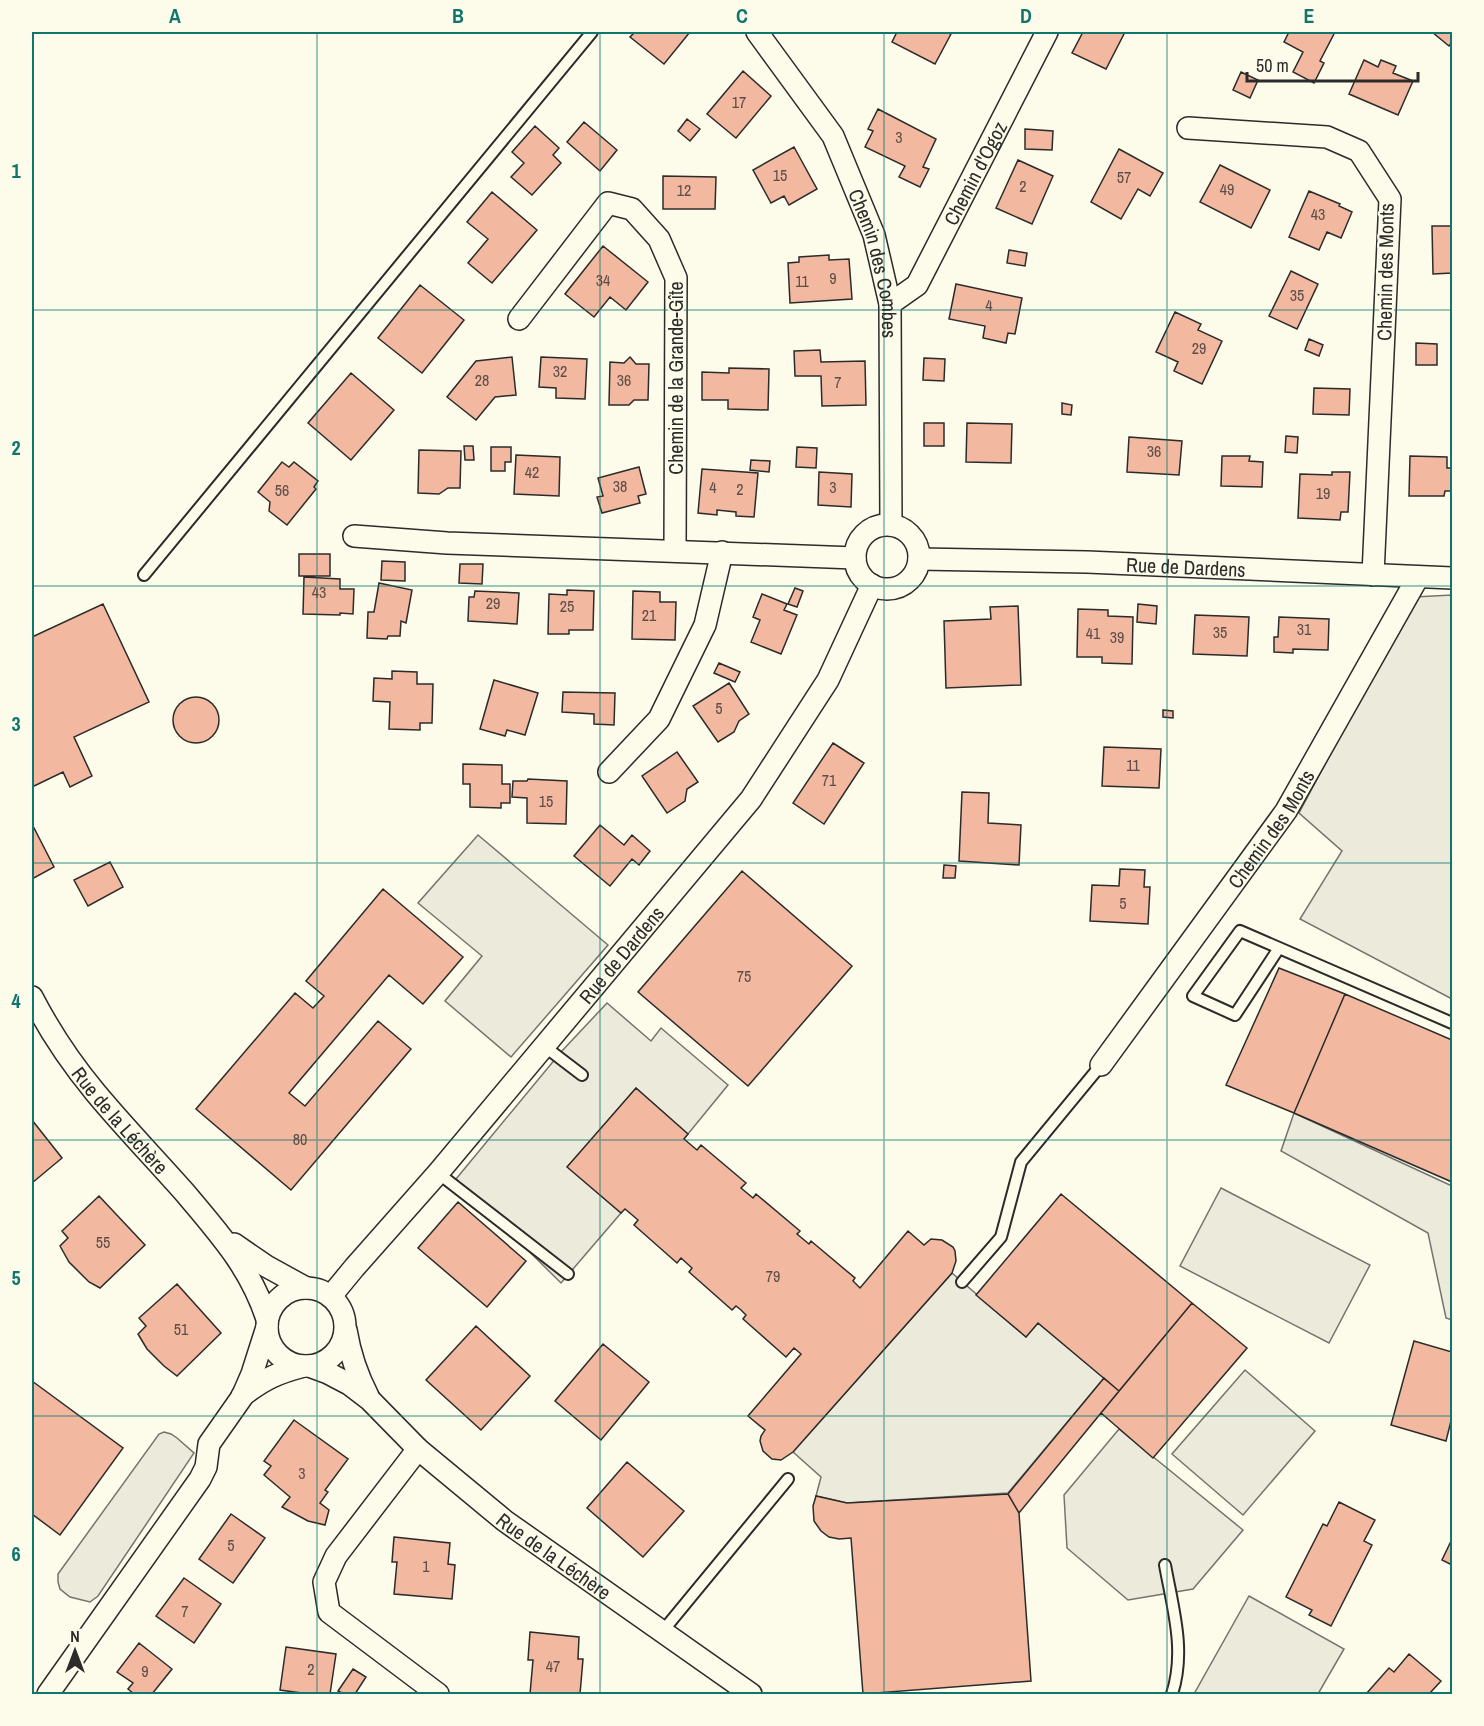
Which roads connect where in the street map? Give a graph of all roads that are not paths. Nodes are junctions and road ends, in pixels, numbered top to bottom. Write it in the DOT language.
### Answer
graph roads {
  1 [pos="592,32"];
  2 [pos="758,32"];
  3 [pos="1047,32"];
  4 [pos="1188,128"];
  5 [pos="890,304"];
  6 [pos="519,319"];
  7 [pos="891,525"];
  8 [pos="354,536"];
  9 [pos="675,551"];
  10 [pos="722,552"];
  11 [pos="855,558"];
  12 [pos="919,560"];
  13 [pos="144,575"];
  14 [pos="1373,575"];
  15 [pos="1418,577"];
  16 [pos="1452,578"];
  17 [pos="872,585"];
  18 [pos="609,772"];
  19 [pos="1279,948"];
  20 [pos="32,997"];
  21 [pos="1452,1023"];
  22 [pos="544,1046"];
  23 [pos="1101,1065"];
  24 [pos="582,1075"];
  25 [pos="438,1173"];
  26 [pos="219,1233"];
  27 [pos="568,1274"];
  28 [pos="962,1282"];
  29 [pos="306,1288"];
  30 [pos="331,1296"];
  31 [pos="267,1323"];
  32 [pos="345,1324"];
  33 [pos="306,1366"];
  34 [pos="242,1396"];
  35 [pos="370,1400"];
  36 [pos="418,1449"];
  37 [pos="788,1479"];
  38 [pos="1165,1565"];
  39 [pos="662,1632"];
  40 [pos="48,1695"];
  41 [pos="438,1695"];
  42 [pos="751,1695"];
  43 [pos="1172,1695"];
  1 -- 13 [label="lane"];
  2 -- 5 [label="street, Chemin des Combes"];
  3 -- 5 [label="street, Chemin d'Ogoz"];
  4 -- 14 [label="street, Chemin des Monts"];
  5 -- 7 [label="street, Chemin des Combes"];
  6 -- 9 [label="street, Chemin de la Grande-Gîte"];
  7 -- 11 [label="street"];
  7 -- 12 [label="street"];
  8 -- 9 [label="street"];
  9 -- 10 [label="street"];
  10 -- 11 [label="street"];
  10 -- 18 [label="street"];
  11 -- 17 [label="street"];
  12 -- 14 [label="street, Rue de Dardens"];
  12 -- 17 [label="street"];
  14 -- 15 [label="street, Rue de Dardens"];
  15 -- 16 [label="street, Rue de Dardens"];
  15 -- 23 [label="street, Chemin des Monts"];
  17 -- 22 [label="street, Rue de Dardens"];
  19 -- 19 [label="lane"];
  19 -- 21 [label="lane"];
  20 -- 26 [label="street, Rue de la Léchère"];
  22 -- 24 [label="lane"];
  22 -- 25 [label="street, Rue de Dardens"];
  23 -- 28 [label="lane"];
  25 -- 27 [label="lane"];
  25 -- 30 [label="street, Rue de Dardens"];
  26 -- 29 [label="street, Rue de la Léchère"];
  26 -- 31 [label="street, Rue de la Léchère"];
  29 -- 30 [label="street"];
  29 -- 31 [label="street"];
  30 -- 32 [label="street"];
  31 -- 33 [label="street"];
  31 -- 34 [label="street"];
  32 -- 33 [label="street"];
  32 -- 35 [label="street, Rue de la Léchère"];
  33 -- 34 [label="street"];
  33 -- 35 [label="street, Rue de la Léchère"];
  34 -- 40 [label="street"];
  35 -- 36 [label="street, Rue de la Léchère"];
  36 -- 39 [label="street, Rue de la Léchère"];
  36 -- 41 [label="street"];
  37 -- 39 [label="lane"];
  38 -- 43 [label="lane"];
  39 -- 42 [label="street, Rue de la Léchère"];
}
